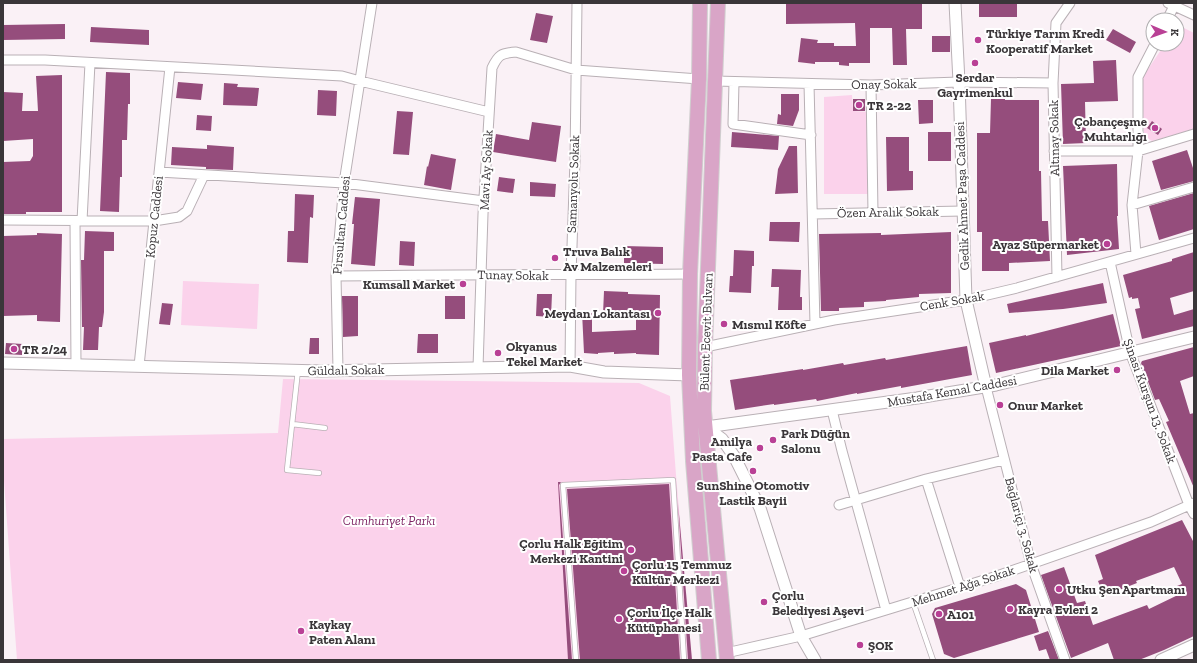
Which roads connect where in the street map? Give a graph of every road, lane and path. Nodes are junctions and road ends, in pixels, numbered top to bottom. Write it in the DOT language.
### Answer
graph roads {
  1 [pos="372,3"];
  2 [pos="577,3"];
  3 [pos="700,3"];
  4 [pos="718,3"];
  5 [pos="955,3"];
  6 [pos="1070,3"];
  7 [pos="1171,4"];
  8 [pos="1194,15"];
  9 [pos="1151,52"];
  10 [pos="3,60"];
  11 [pos="90,63"];
  12 [pos="170,67"];
  13 [pos="576,70"];
  14 [pos="699,79"];
  15 [pos="360,81"];
  16 [pos="715,81"];
  17 [pos="734,82"];
  18 [pos="959,82"];
  19 [pos="1053,83"];
  20 [pos="809,84"];
  21 [pos="871,85"];
  22 [pos="490,112"];
  23 [pos="1194,134"];
  24 [pos="811,135"];
  25 [pos="1054,151"];
  26 [pos="1138,151"];
  27 [pos="159,172"];
  28 [pos="204,175"];
  29 [pos="344,183"];
  30 [pos="1194,187"];
  31 [pos="484,201"];
  32 [pos="1132,205"];
  33 [pos="963,211"];
  34 [pos="873,213"];
  35 [pos="813,214"];
  36 [pos="3,220"];
  37 [pos="79,221"];
  38 [pos="154,221"];
  39 [pos="1194,238"];
  40 [pos="1136,254"];
  41 [pos="1110,262"];
  42 [pos="482,274"];
  43 [pos="690,274"];
  44 [pos="336,276"];
  45 [pos="570,276"];
  46 [pos="1058,277"];
  47 [pos="966,300"];
  48 [pos="815,324"];
  49 [pos="1194,337"];
  50 [pos="705,347"];
  51 [pos="689,348"];
  52 [pos="1130,352"];
  53 [pos="3,363"];
  54 [pos="76,365"];
  55 [pos="139,366"];
  56 [pos="570,366"];
  57 [pos="478,368"];
  58 [pos="298,370"];
  59 [pos="338,370"];
  60 [pos="689,375"];
  61 [pos="986,387"];
  62 [pos="832,410"];
  63 [pos="704,411"];
  64 [pos="292,424"];
  65 [pos="326,428"];
  66 [pos="706,428"];
  67 [pos="691,429"];
  68 [pos="1004,460"];
  69 [pos="319,474"];
  70 [pos="926,479"];
  71 [pos="856,500"];
  72 [pos="1192,504"];
  73 [pos="840,505"];
  74 [pos="1194,514"];
  75 [pos="1031,564"];
  76 [pos="960,587"];
  77 [pos="912,602"];
  78 [pos="886,610"];
  79 [pos="801,636"];
  80 [pos="1194,645"];
  81 [pos="726,657"];
  82 [pos="576,660"];
  83 [pos="684,660"];
  84 [pos="709,660"];
  85 [pos="815,660"];
  86 [pos="933,660"];
  87 [pos="1065,660"];
  88 [pos="1161,660"];
  1 -- 15 [label="street, Pirsultan Caddesi"];
  2 -- 13 [label="street, Samanyolu Sokak"];
  3 -- 14 [label="main road, Bülent Ecevit Bulvarı"];
  4 -- 16 [label="main road, Bülent Ecevit Bulvarı"];
  5 -- 18 [label="street, Gedik Ahmet Paşa Caddesi"];
  6 -- 19 [label="street, Altınay Sokak"];
  7 -- 8 [label="street"];
  9 -- 26 [label="street"];
  10 -- 11 [label="street"];
  11 -- 12 [label="street"];
  11 -- 37 [label="street"];
  12 -- 15 [label="street"];
  12 -- 27 [label="street, Kopuz Caddesi"];
  13 -- 14 [label="street, Mavi Ay Sokak"];
  13 -- 22 [label="street, Mavi Ay Sokak"];
  13 -- 45 [label="street, Samanyolu Sokak"];
  14 -- 43 [label="main road, Bülent Ecevit Bulvarı"];
  15 -- 22 [label="street"];
  15 -- 29 [label="street, Pirsultan Caddesi"];
  16 -- 17 [label="street, Onay Sokak"];
  16 -- 50 [label="main road, Bülent Ecevit Bulvarı"];
  17 -- 20 [label="street, Onay Sokak"];
  17 -- 24 [label="street"];
  18 -- 19 [label="street, Onay Sokak"];
  18 -- 21 [label="street, Onay Sokak"];
  18 -- 33 [label="street, Gedik Ahmet Paşa Caddesi"];
  19 -- 25 [label="street, Altınay Sokak"];
  20 -- 21 [label="street, Onay Sokak"];
  20 -- 24 [label="street"];
  21 -- 34 [label="street"];
  22 -- 31 [label="street, Mavi Ay Sokak"];
  23 -- 26 [label="street"];
  24 -- 35 [label="street"];
  25 -- 26 [label="street"];
  25 -- 46 [label="street, Altınay Sokak"];
  26 -- 32 [label="street"];
  27 -- 28 [label="street"];
  27 -- 38 [label="street, Kopuz Caddesi"];
  28 -- 29 [label="street"];
  28 -- 38 [label="street"];
  29 -- 31 [label="street"];
  29 -- 44 [label="street, Pirsultan Caddesi"];
  30 -- 32 [label="street"];
  31 -- 42 [label="street, Mavi Ay Sokak"];
  32 -- 40 [label="street"];
  33 -- 34 [label="street, Özen Aralık Sokak"];
  33 -- 47 [label="street, Gedik Ahmet Paşa Caddesi"];
  34 -- 35 [label="street, Özen Aralık Sokak"];
  35 -- 48 [label="street"];
  36 -- 37 [label="street"];
  37 -- 38 [label="street"];
  37 -- 54 [label="street"];
  38 -- 55 [label="street, Kopuz Caddesi"];
  39 -- 40 [label="street, Cenk Sokak"];
  40 -- 41 [label="street, Cenk Sokak"];
  41 -- 46 [label="street, Cenk Sokak"];
  41 -- 52 [label="street, Şinasi Kurşun 13. Sokak"];
  42 -- 44 [label="street, Tunay Sokak"];
  42 -- 45 [label="street, Tunay Sokak"];
  42 -- 57 [label="street, Mavi Ay Sokak"];
  43 -- 45 [label="street, Tunay Sokak"];
  43 -- 51 [label="main road, Bülent Ecevit Bulvarı"];
  44 -- 59 [label="street, Pirsultan Caddesi"];
  45 -- 56 [label="street, Samanyolu Sokak"];
  46 -- 47 [label="street, Cenk Sokak"];
  47 -- 48 [label="street, Cenk Sokak"];
  47 -- 61 [label="street, Gedik Ahmet Paşa Caddesi"];
  48 -- 50 [label="street, Cenk Sokak"];
  49 -- 52 [label="street, Mustafa Kemal Caddesi"];
  50 -- 51 [label="main road"];
  50 -- 60 [label="main road"];
  50 -- 63 [label="main road, Bülent Ecevit Bulvarı"];
  51 -- 60 [label="main road, Bülent Ecevit Bulvarı"];
  52 -- 61 [label="street, Mustafa Kemal Caddesi"];
  52 -- 72 [label="street, Şinasi Kurşun 13. Sokak"];
  53 -- 54 [label="street, Güldalı Sokak"];
  54 -- 55 [label="street, Güldalı Sokak"];
  55 -- 58 [label="street, Güldalı Sokak"];
  56 -- 57 [label="street, Güldalı Sokak"];
  56 -- 60 [label="street, Güldalı Sokak"];
  57 -- 59 [label="street, Güldalı Sokak"];
  58 -- 59 [label="street, Güldalı Sokak"];
  58 -- 64 [label="lane"];
  60 -- 63 [label="main road"];
  60 -- 67 [label="main road, Bülent Ecevit Bulvarı"];
  61 -- 62 [label="street, Mustafa Kemal Caddesi"];
  61 -- 68 [label="street, Bağlariçi 3. Sokak"];
  62 -- 66 [label="street, Mustafa Kemal Caddesi"];
  62 -- 71 [label="street"];
  63 -- 66 [label="main road, Bülent Ecevit Bulvarı"];
  64 -- 65 [label="lane"];
  64 -- 69 [label="lane"];
  66 -- 67 [label="main road"];
  66 -- 79 [label="street"];
  66 -- 81 [label="main road, Bülent Ecevit Bulvarı"];
  67 -- 84 [label="main road, Bülent Ecevit Bulvarı"];
  68 -- 70 [label="street"];
  68 -- 75 [label="street, Bağlariçi 3. Sokak"];
  70 -- 71 [label="street"];
  70 -- 76 [label="street"];
  71 -- 73 [label="street"];
  71 -- 78 [label="street"];
  72 -- 74 [label="street, Şinasi Kurşun 13. Sokak"];
  72 -- 75 [label="street, Mehmet Ağa Sokak"];
  75 -- 76 [label="street, Mehmet Ağa Sokak"];
  75 -- 87 [label="street, Bağlariçi 3. Sokak"];
  76 -- 77 [label="street, Mehmet Ağa Sokak"];
  77 -- 78 [label="street, Mehmet Ağa Sokak"];
  77 -- 86 [label="lane"];
  78 -- 79 [label="street, Mehmet Ağa Sokak"];
  79 -- 81 [label="street, Mehmet Ağa Sokak"];
  79 -- 85 [label="street"];
  80 -- 88 [label="street"];
  82 -- 83 [label="lane"];
}
